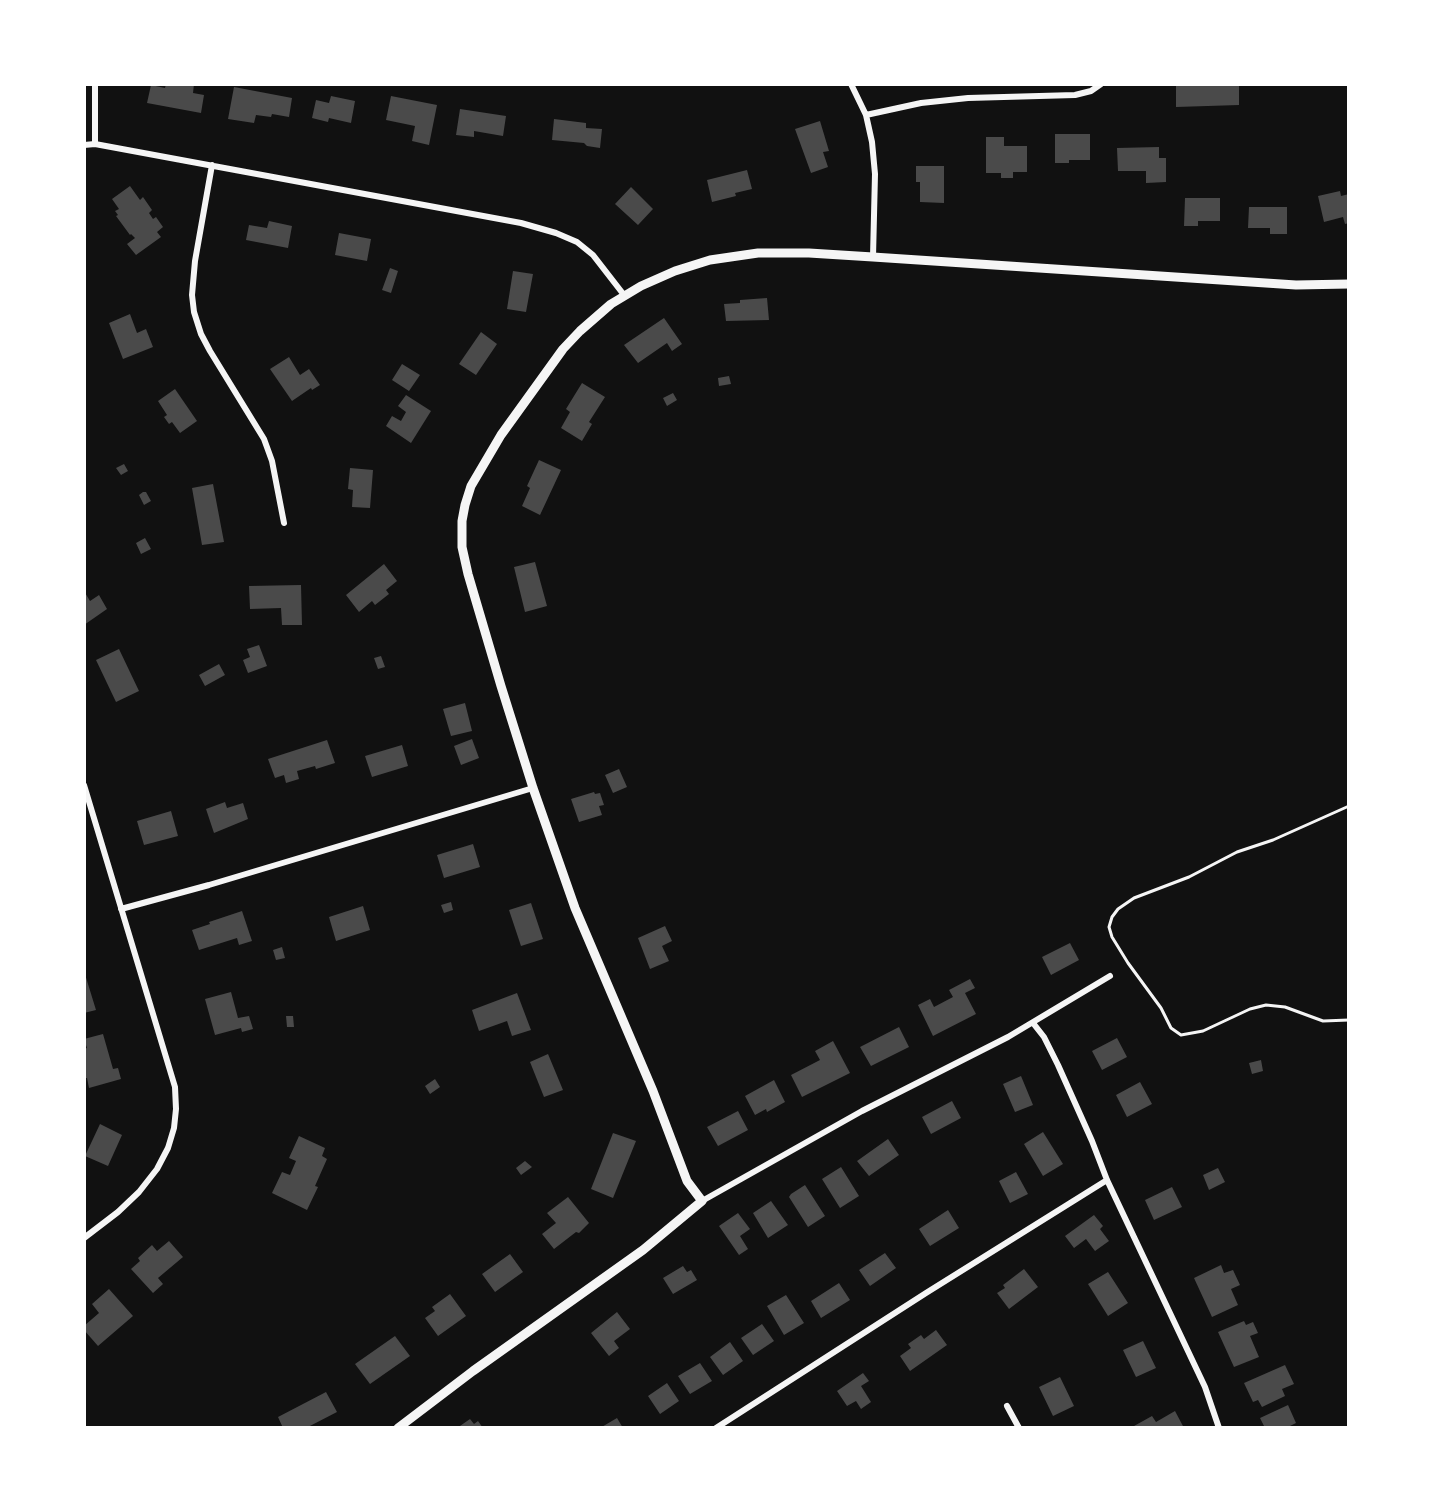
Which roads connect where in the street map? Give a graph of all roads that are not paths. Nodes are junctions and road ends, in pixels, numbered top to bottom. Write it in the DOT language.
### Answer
graph roads {
  1 [pos="95,84"];
  2 [pos="851,84"];
  3 [pos="1101,84"];
  4 [pos="866,115"];
  5 [pos="94,144"];
  6 [pos="84,145"];
  7 [pos="212,165"];
  8 [pos="873,257"];
  9 [pos="1349,284"];
  10 [pos="624,295"];
  11 [pos="284,523"];
  12 [pos="84,784"];
  13 [pos="533,788"];
  14 [pos="121,909"];
  15 [pos="1110,976"];
  16 [pos="1033,1023"];
  17 [pos="1107,1180"];
  18 [pos="702,1202"];
  19 [pos="84,1238"];
  20 [pos="1007,1406"];
  21 [pos="398,1428"];
  22 [pos="716,1428"];
  23 [pos="1019,1428"];
  24 [pos="1219,1428"];
  1 -- 5 [label="street"];
  2 -- 4 [label="street"];
  3 -- 4 [label="street"];
  4 -- 8 [label="street"];
  5 -- 6 [label="street"];
  5 -- 7 [label="street"];
  7 -- 10 [label="street"];
  7 -- 11 [label="street"];
  8 -- 9 [label="street"];
  8 -- 10 [label="street"];
  10 -- 13 [label="street"];
  12 -- 14 [label="street"];
  13 -- 14 [label="street"];
  13 -- 18 [label="street"];
  14 -- 19 [label="street"];
  15 -- 16 [label="street"];
  16 -- 17 [label="street"];
  16 -- 18 [label="street"];
  17 -- 22 [label="street"];
  17 -- 24 [label="street"];
  18 -- 21 [label="street"];
  20 -- 23 [label="street"];
}
